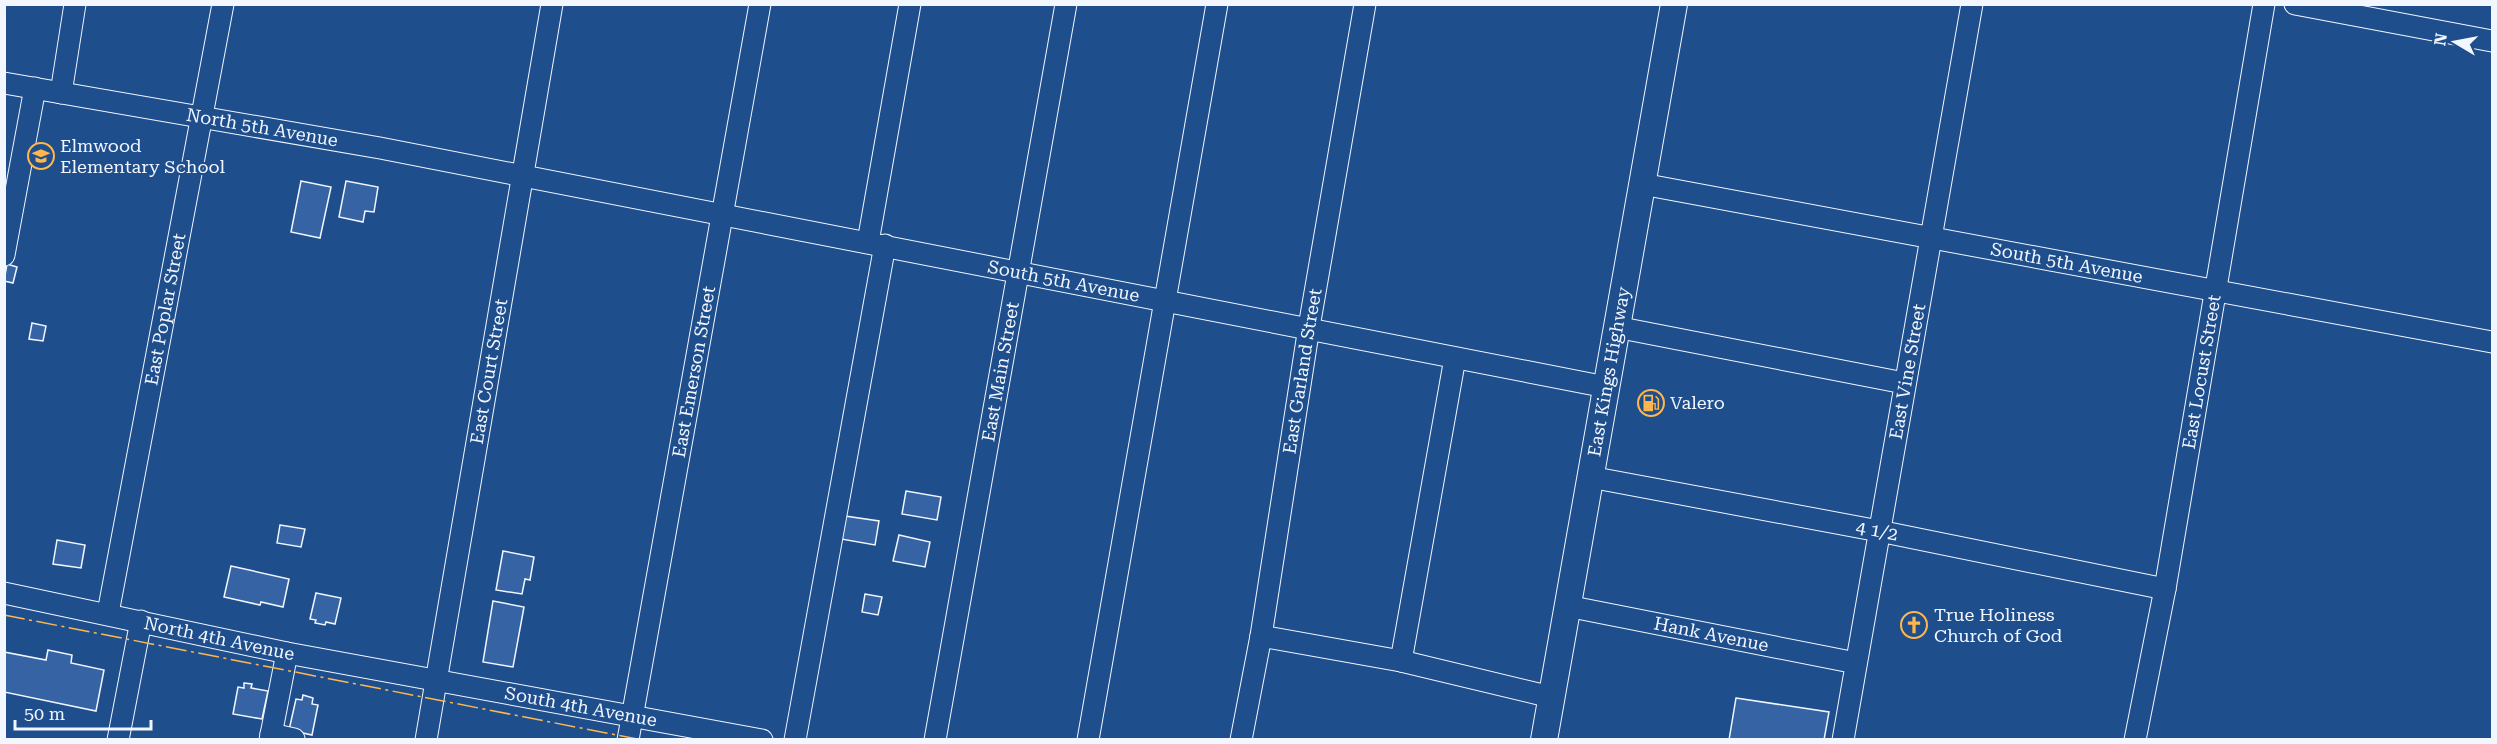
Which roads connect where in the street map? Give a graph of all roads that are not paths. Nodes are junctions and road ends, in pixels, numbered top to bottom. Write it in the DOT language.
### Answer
graph roads {
  1 [pos="75,4"];
  2 [pos="223,4"];
  3 [pos="552,4"];
  4 [pos="760,4"];
  5 [pos="910,4"];
  6 [pos="1066,4"];
  7 [pos="1217,4"];
  8 [pos="1365,4"];
  9 [pos="1674,4"];
  10 [pos="1972,4"];
  11 [pos="2265,4"];
  12 [pos="2295,4"];
  13 [pos="2493,41"];
  14 [pos="4,83"];
  15 [pos="34,88"];
  16 [pos="61,93"];
  17 [pos="202,117"];
  18 [pos="521,176"];
  19 [pos="1642,184"];
  20 [pos="722,216"];
  21 [pos="1931,238"];
  22 [pos="877,243"];
  23 [pos="4,255"];
  24 [pos="1018,271"];
  25 [pos="2217,291"];
  26 [pos="1164,300"];
  27 [pos="1309,327"];
  28 [pos="1616,327"];
  29 [pos="2493,342"];
  30 [pos="1455,358"];
  31 [pos="1904,383"];
  32 [pos="1606,387"];
  33 [pos="1590,477"];
  34 [pos="1879,531"];
  35 [pos="2165,589"];
  36 [pos="4,593"];
  37 [pos="1567,606"];
  38 [pos="108,613"];
  39 [pos="141,621"];
  40 [pos="1261,636"];
  41 [pos="286,652"];
  42 [pos="1401,661"];
  43 [pos="1856,663"];
  44 [pos="436,680"];
  45 [pos="1551,697"];
  46 [pos="633,715"];
  47 [pos="270,737"];
  48 [pos="294,739"];
  49 [pos="118,740"];
  50 [pos="426,740"];
  51 [pos="628,740"];
  52 [pos="762,740"];
  53 [pos="795,740"];
  54 [pos="934,740"];
  55 [pos="1088,740"];
  56 [pos="1241,740"];
  57 [pos="1544,740"];
  58 [pos="1843,740"];
  59 [pos="2135,740"];
  1 -- 16 [label="street"];
  2 -- 17 [label="street, East Poplar Street"];
  3 -- 18 [label="street, East Court Street"];
  4 -- 20 [label="street, East Emerson Street"];
  5 -- 22 [label="street"];
  6 -- 24 [label="street, East Main Street"];
  7 -- 26 [label="street"];
  8 -- 27 [label="street, East Garland Street"];
  9 -- 19 [label="main road, East Kings Highway"];
  10 -- 21 [label="street, East Vine Street"];
  11 -- 25 [label="street, East Locust Street"];
  12 -- 13 [label="street"];
  14 -- 15 [label="street, North 5th Avenue"];
  15 -- 16 [label="street, North 5th Avenue"];
  15 -- 23 [label="street"];
  16 -- 17 [label="street, North 5th Avenue"];
  17 -- 18 [label="street, North 5th Avenue"];
  17 -- 38 [label="street, East Poplar Street"];
  18 -- 20 [label="street, South 5th Avenue"];
  18 -- 44 [label="street, East Court Street"];
  19 -- 21 [label="street, South 5th Avenue"];
  19 -- 28 [label="main road, East Kings Highway"];
  20 -- 22 [label="street, South 5th Avenue"];
  20 -- 46 [label="street, East Emerson Street"];
  21 -- 25 [label="street, South 5th Avenue"];
  21 -- 31 [label="street, East Vine Street"];
  22 -- 24 [label="street, South 5th Avenue"];
  22 -- 53 [label="street"];
  24 -- 26 [label="street, South 5th Avenue"];
  24 -- 54 [label="street, East Main Street"];
  25 -- 29 [label="street, South 5th Avenue"];
  25 -- 35 [label="street, East Locust Street"];
  26 -- 27 [label="street, South 5th Avenue"];
  26 -- 55 [label="street"];
  27 -- 30 [label="street, South 5th Avenue"];
  27 -- 40 [label="street, East Garland Street"];
  28 -- 31 [label="street"];
  28 -- 32 [label="main road, East Kings Highway"];
  30 -- 32 [label="street, South 5th Avenue"];
  30 -- 42 [label="street"];
  31 -- 34 [label="street, East Vine Street"];
  32 -- 33 [label="main road, East Kings Highway"];
  33 -- 34 [label="street, 4 1/2"];
  33 -- 37 [label="main road, East Kings Highway"];
  34 -- 35 [label="street, 4 1/2"];
  34 -- 43 [label="street, East Vine Street"];
  35 -- 59 [label="street, East Locust Street"];
  36 -- 38 [label="street, North 4th Avenue"];
  37 -- 43 [label="street, Hank Avenue"];
  37 -- 45 [label="main road, East Kings Highway"];
  38 -- 39 [label="street, North 4th Avenue"];
  39 -- 41 [label="street, North 4th Avenue"];
  39 -- 49 [label="street"];
  40 -- 42 [label="street"];
  40 -- 56 [label="street, East Garland Street"];
  41 -- 44 [label="street, North 4th Avenue"];
  41 -- 47 [label="street"];
  42 -- 45 [label="street"];
  43 -- 58 [label="street, East Vine Street"];
  44 -- 46 [label="street, South 4th Avenue"];
  44 -- 50 [label="street, East Court Street"];
  45 -- 57 [label="main road, East Kings Highway"];
  46 -- 51 [label="street, East Emerson Street"];
  46 -- 52 [label="street, South 4th Avenue"];
  47 -- 48 [label="street"];
}
